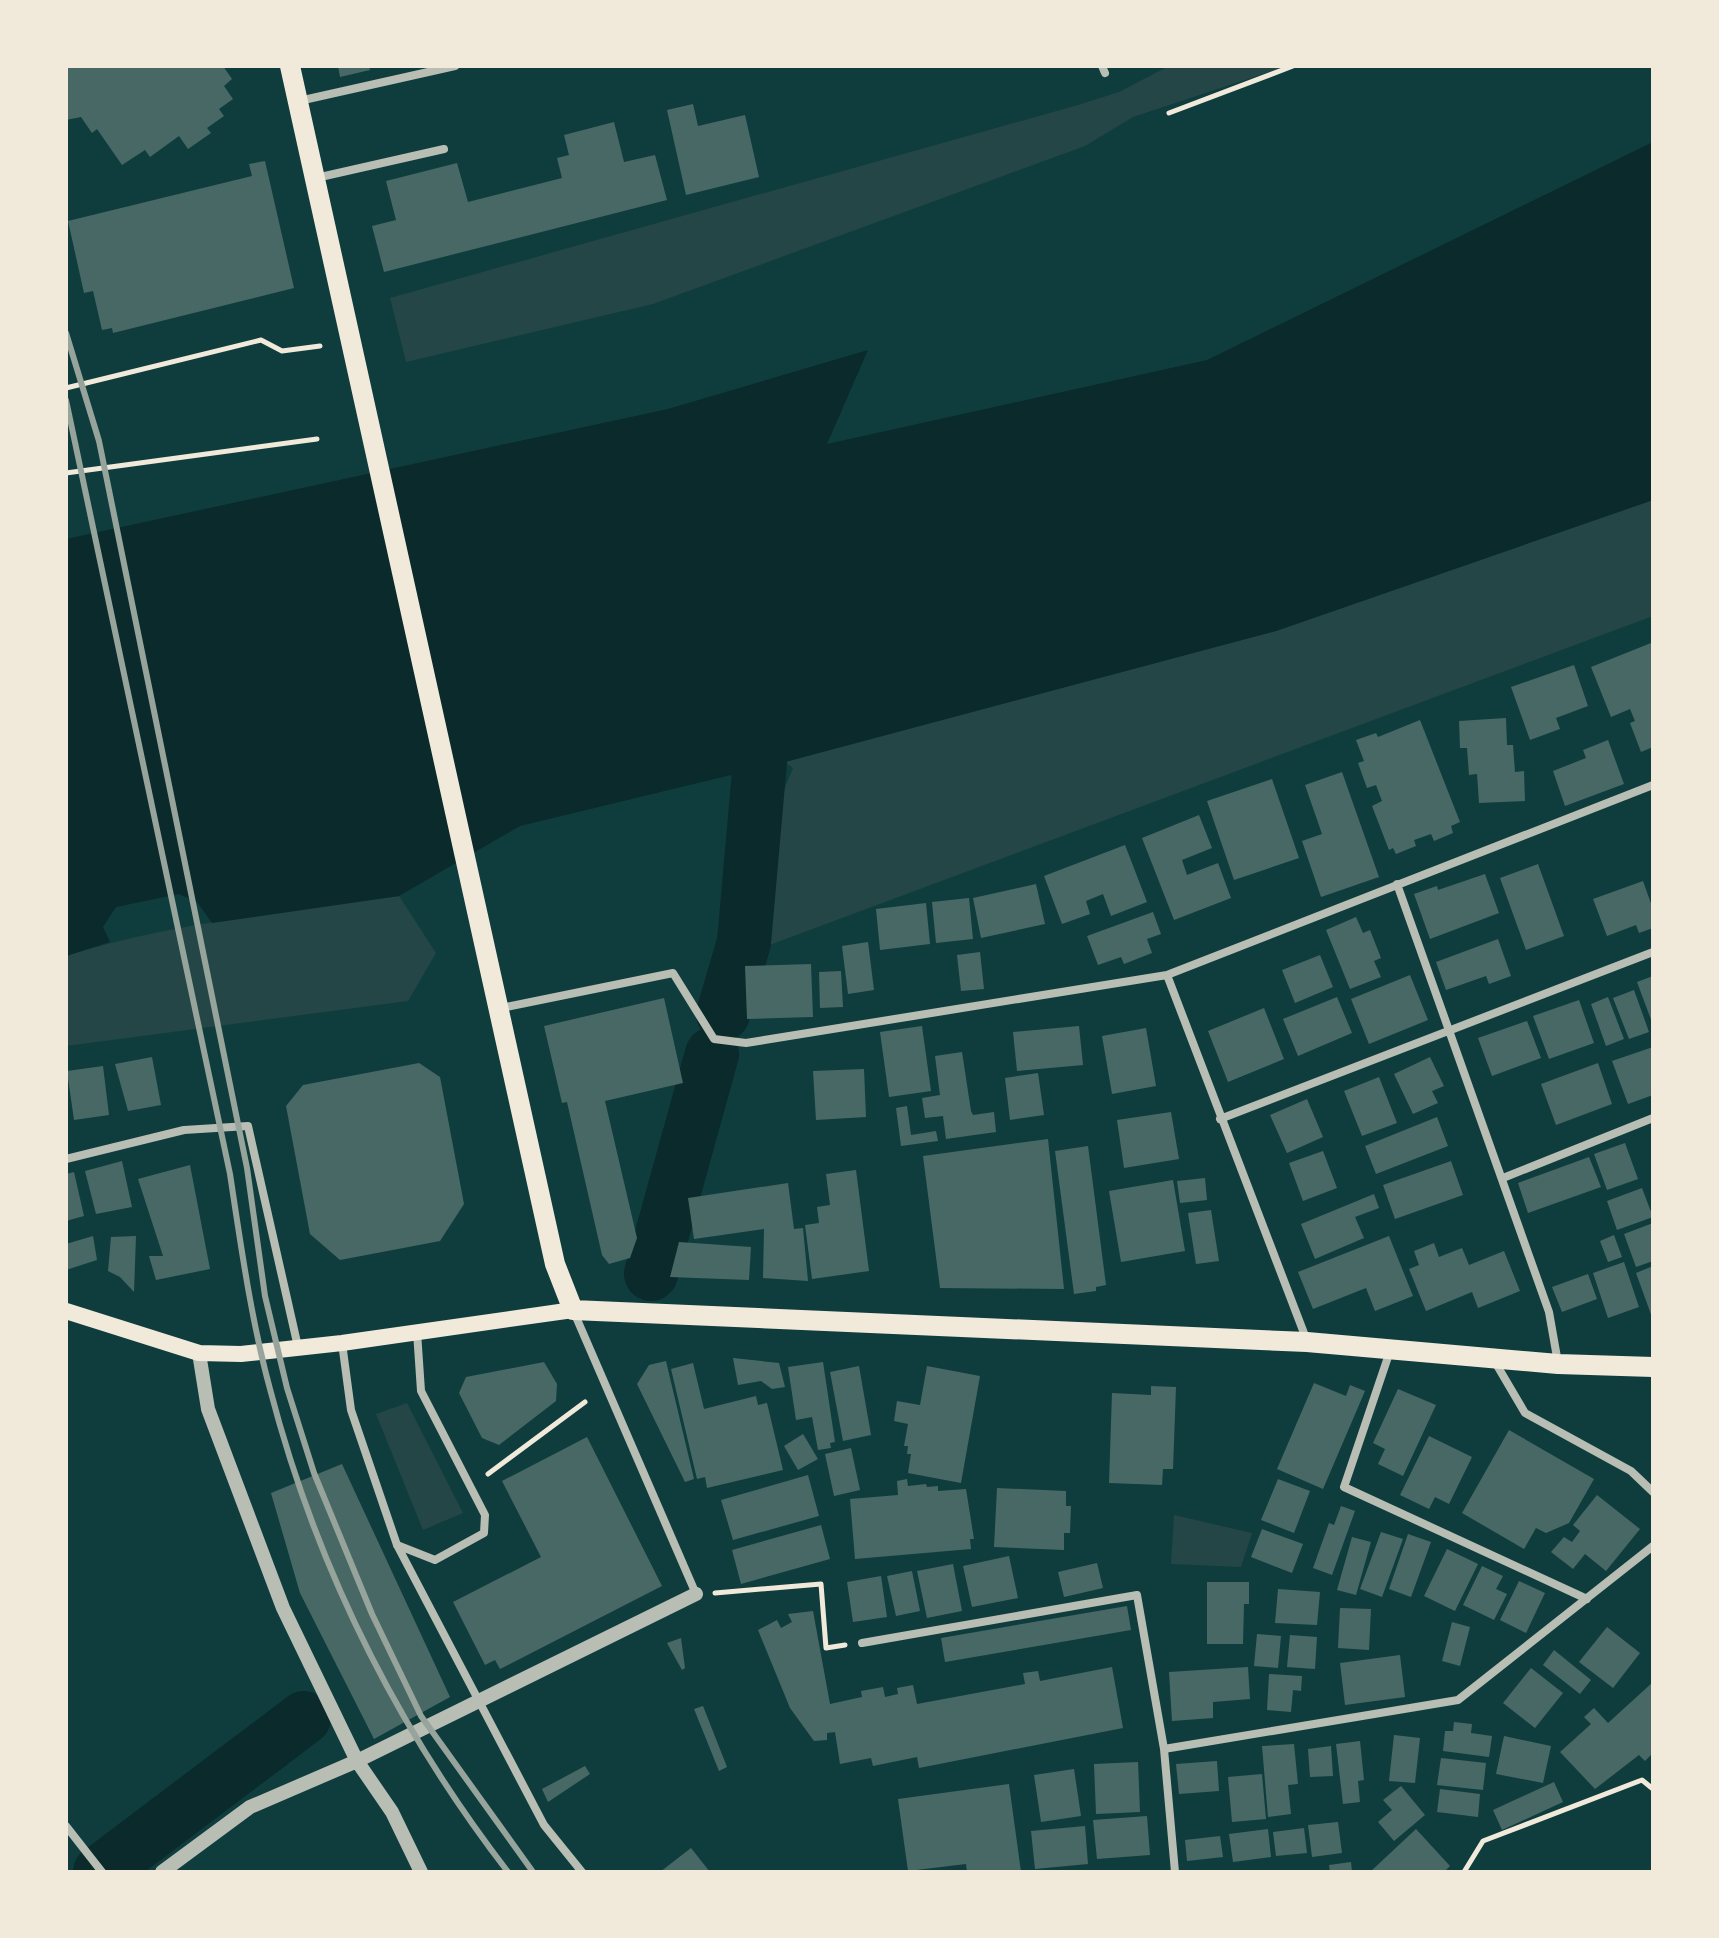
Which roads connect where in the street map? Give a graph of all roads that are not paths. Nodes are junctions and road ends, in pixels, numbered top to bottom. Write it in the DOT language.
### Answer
graph roads {
  1 [pos="290,66"];
  2 [pos="455,66"];
  3 [pos="298,101"];
  4 [pos="444,149"];
  5 [pos="315,178"];
  6 [pos="1653,785"];
  7 [pos="1397,884"];
  8 [pos="1653,952"];
  9 [pos="1167,975"];
  10 [pos="499,1000"];
  11 [pos="1450,1031"];
  12 [pos="1653,1118"];
  13 [pos="1220,1119"];
  14 [pos="66,1159"];
  15 [pos="1503,1178"];
  16 [pos="573,1310"];
  17 [pos="66,1311"];
  18 [pos="417,1331"];
  19 [pos="1307,1342"];
  20 [pos="342,1343"];
  21 [pos="298,1347"];
  22 [pos="1391,1348"];
  23 [pos="199,1353"];
  24 [pos="1492,1357"];
  25 [pos="1558,1364"];
  26 [pos="1653,1367"];
  27 [pos="1653,1492"];
  28 [pos="397,1545"];
  29 [pos="1653,1546"];
  30 [pos="696,1594"];
  31 [pos="1587,1599"];
  32 [pos="862,1643"];
  33 [pos="478,1702"];
  34 [pos="1164,1749"];
  35 [pos="357,1761"];
  36 [pos="66,1826"];
  37 [pos="181,1866"];
  38 [pos="100,1869"];
  39 [pos="162,1872"];
  40 [pos="421,1872"];
  41 [pos="582,1872"];
  42 [pos="1175,1872"];
  1 -- 3 [label="main road"];
  2 -- 3 [label="street"];
  3 -- 5 [label="main road"];
  4 -- 5 [label="street"];
  5 -- 10 [label="main road"];
  6 -- 7 [label="street"];
  7 -- 9 [label="street"];
  7 -- 11 [label="street"];
  8 -- 11 [label="street"];
  9 -- 10 [label="street"];
  9 -- 13 [label="street"];
  10 -- 16 [label="main road"];
  11 -- 13 [label="street"];
  11 -- 15 [label="street"];
  12 -- 15 [label="street"];
  13 -- 19 [label="street"];
  14 -- 21 [label="street"];
  15 -- 25 [label="street"];
  16 -- 18 [label="main road"];
  16 -- 19 [label="main road"];
  16 -- 30 [label="street"];
  17 -- 23 [label="main road"];
  18 -- 20 [label="main road"];
  18 -- 28 [label="street"];
  19 -- 22 [label="main road"];
  20 -- 21 [label="main road"];
  20 -- 28 [label="street"];
  21 -- 23 [label="main road"];
  22 -- 24 [label="main road"];
  22 -- 31 [label="street"];
  23 -- 35 [label="street"];
  24 -- 25 [label="main road"];
  24 -- 27 [label="street"];
  25 -- 26 [label="main road"];
  28 -- 33 [label="street"];
  29 -- 31 [label="street"];
  30 -- 33 [label="street"];
  31 -- 34 [label="street"];
  32 -- 34 [label="street"];
  33 -- 35 [label="street"];
  33 -- 41 [label="street"];
  34 -- 42 [label="street"];
  35 -- 37 [label="street"];
  35 -- 40 [label="street"];
  36 -- 38 [label="street"];
  37 -- 39 [label="street"];
}
